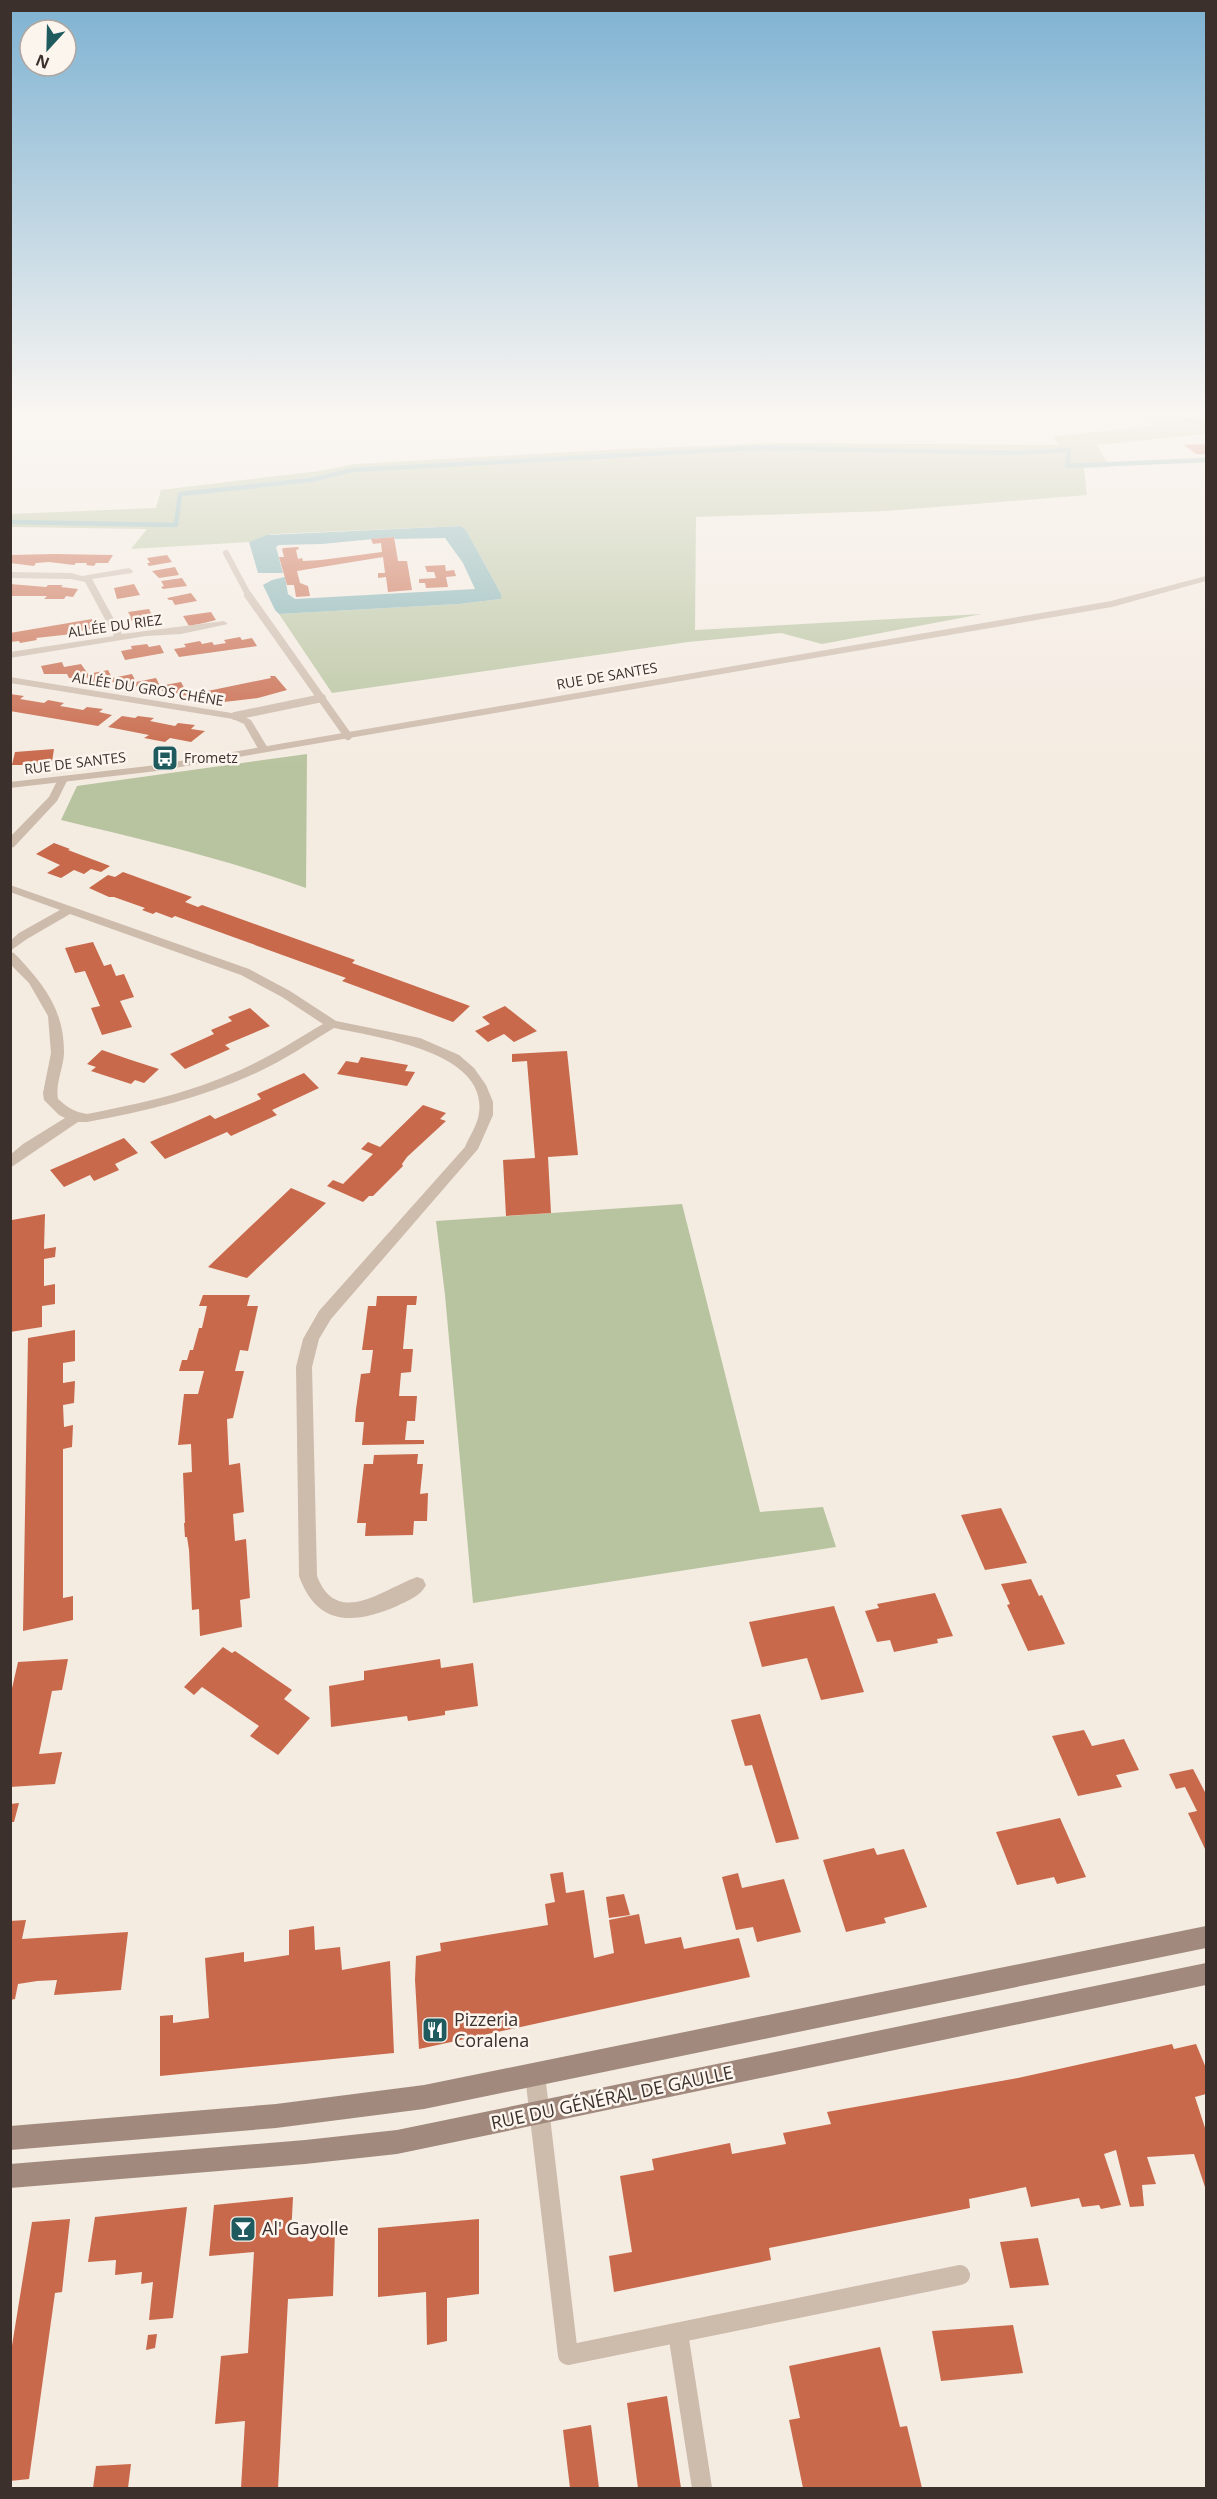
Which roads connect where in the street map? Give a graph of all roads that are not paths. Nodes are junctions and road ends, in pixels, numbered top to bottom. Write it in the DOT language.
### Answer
graph roads {
  1 [pos="226,553"];
  2 [pos="129,571"];
  3 [pos="10,575"];
  4 [pos="84,578"];
  5 [pos="1206,579"];
  6 [pos="224,624"];
  7 [pos="119,637"];
  8 [pos="10,655"];
  9 [pos="10,680"];
  10 [pos="322,698"];
  11 [pos="235,716"];
  12 [pos="348,736"];
  13 [pos="264,750"];
  14 [pos="62,781"];
  15 [pos="10,785"];
  16 [pos="10,845"];
  17 [pos="10,888"];
  18 [pos="69,910"];
  19 [pos="10,948"];
  20 [pos="10,956"];
  21 [pos="16,969"];
  22 [pos="332,1024"];
  23 [pos="76,1117"];
  24 [pos="10,1162"];
  25 [pos="417,1585"];
  26 [pos="1206,1937"];
  27 [pos="1206,1974"];
  28 [pos="535,2075"];
  29 [pos="541,2113"];
  30 [pos="10,2138"];
  31 [pos="10,2176"];
  32 [pos="960,2275"];
  33 [pos="678,2333"];
  34 [pos="702,2488"];
  1 -- 10 [label="lane"];
  2 -- 4 [label="street"];
  3 -- 4 [label="street"];
  4 -- 7 [label="street"];
  5 -- 12 [label="street, RUE DE SANTES"];
  6 -- 7 [label="street, ALLÉE DU RIEZ"];
  7 -- 8 [label="street, ALLÉE DU RIEZ"];
  9 -- 11 [label="street, ALLÉE DU GROS CHÊNE"];
  10 -- 11 [label="lane"];
  10 -- 12 [label="lane"];
  11 -- 13 [label="street, ALLÉE DU GROS CHÊNE"];
  12 -- 13 [label="street, RUE DE SANTES"];
  13 -- 14 [label="street, RUE DE SANTES"];
  14 -- 15 [label="street, RUE DE SANTES"];
  14 -- 16 [label="street"];
  17 -- 18 [label="street"];
  18 -- 19 [label="street"];
  18 -- 22 [label="street"];
  20 -- 21 [label="street"];
  21 -- 23 [label="street"];
  22 -- 23 [label="street"];
  22 -- 25 [label="street"];
  23 -- 24 [label="street"];
  26 -- 28 [label="main road"];
  27 -- 29 [label="main road, RUE DU GÉNÉRAL DE GAULLE"];
  28 -- 29 [label="lane"];
  28 -- 30 [label="main road"];
  29 -- 31 [label="main road, RUE DU GÉNÉRAL DE GAULLE"];
  29 -- 33 [label="lane"];
  32 -- 33 [label="lane"];
  33 -- 34 [label="lane"];
}
